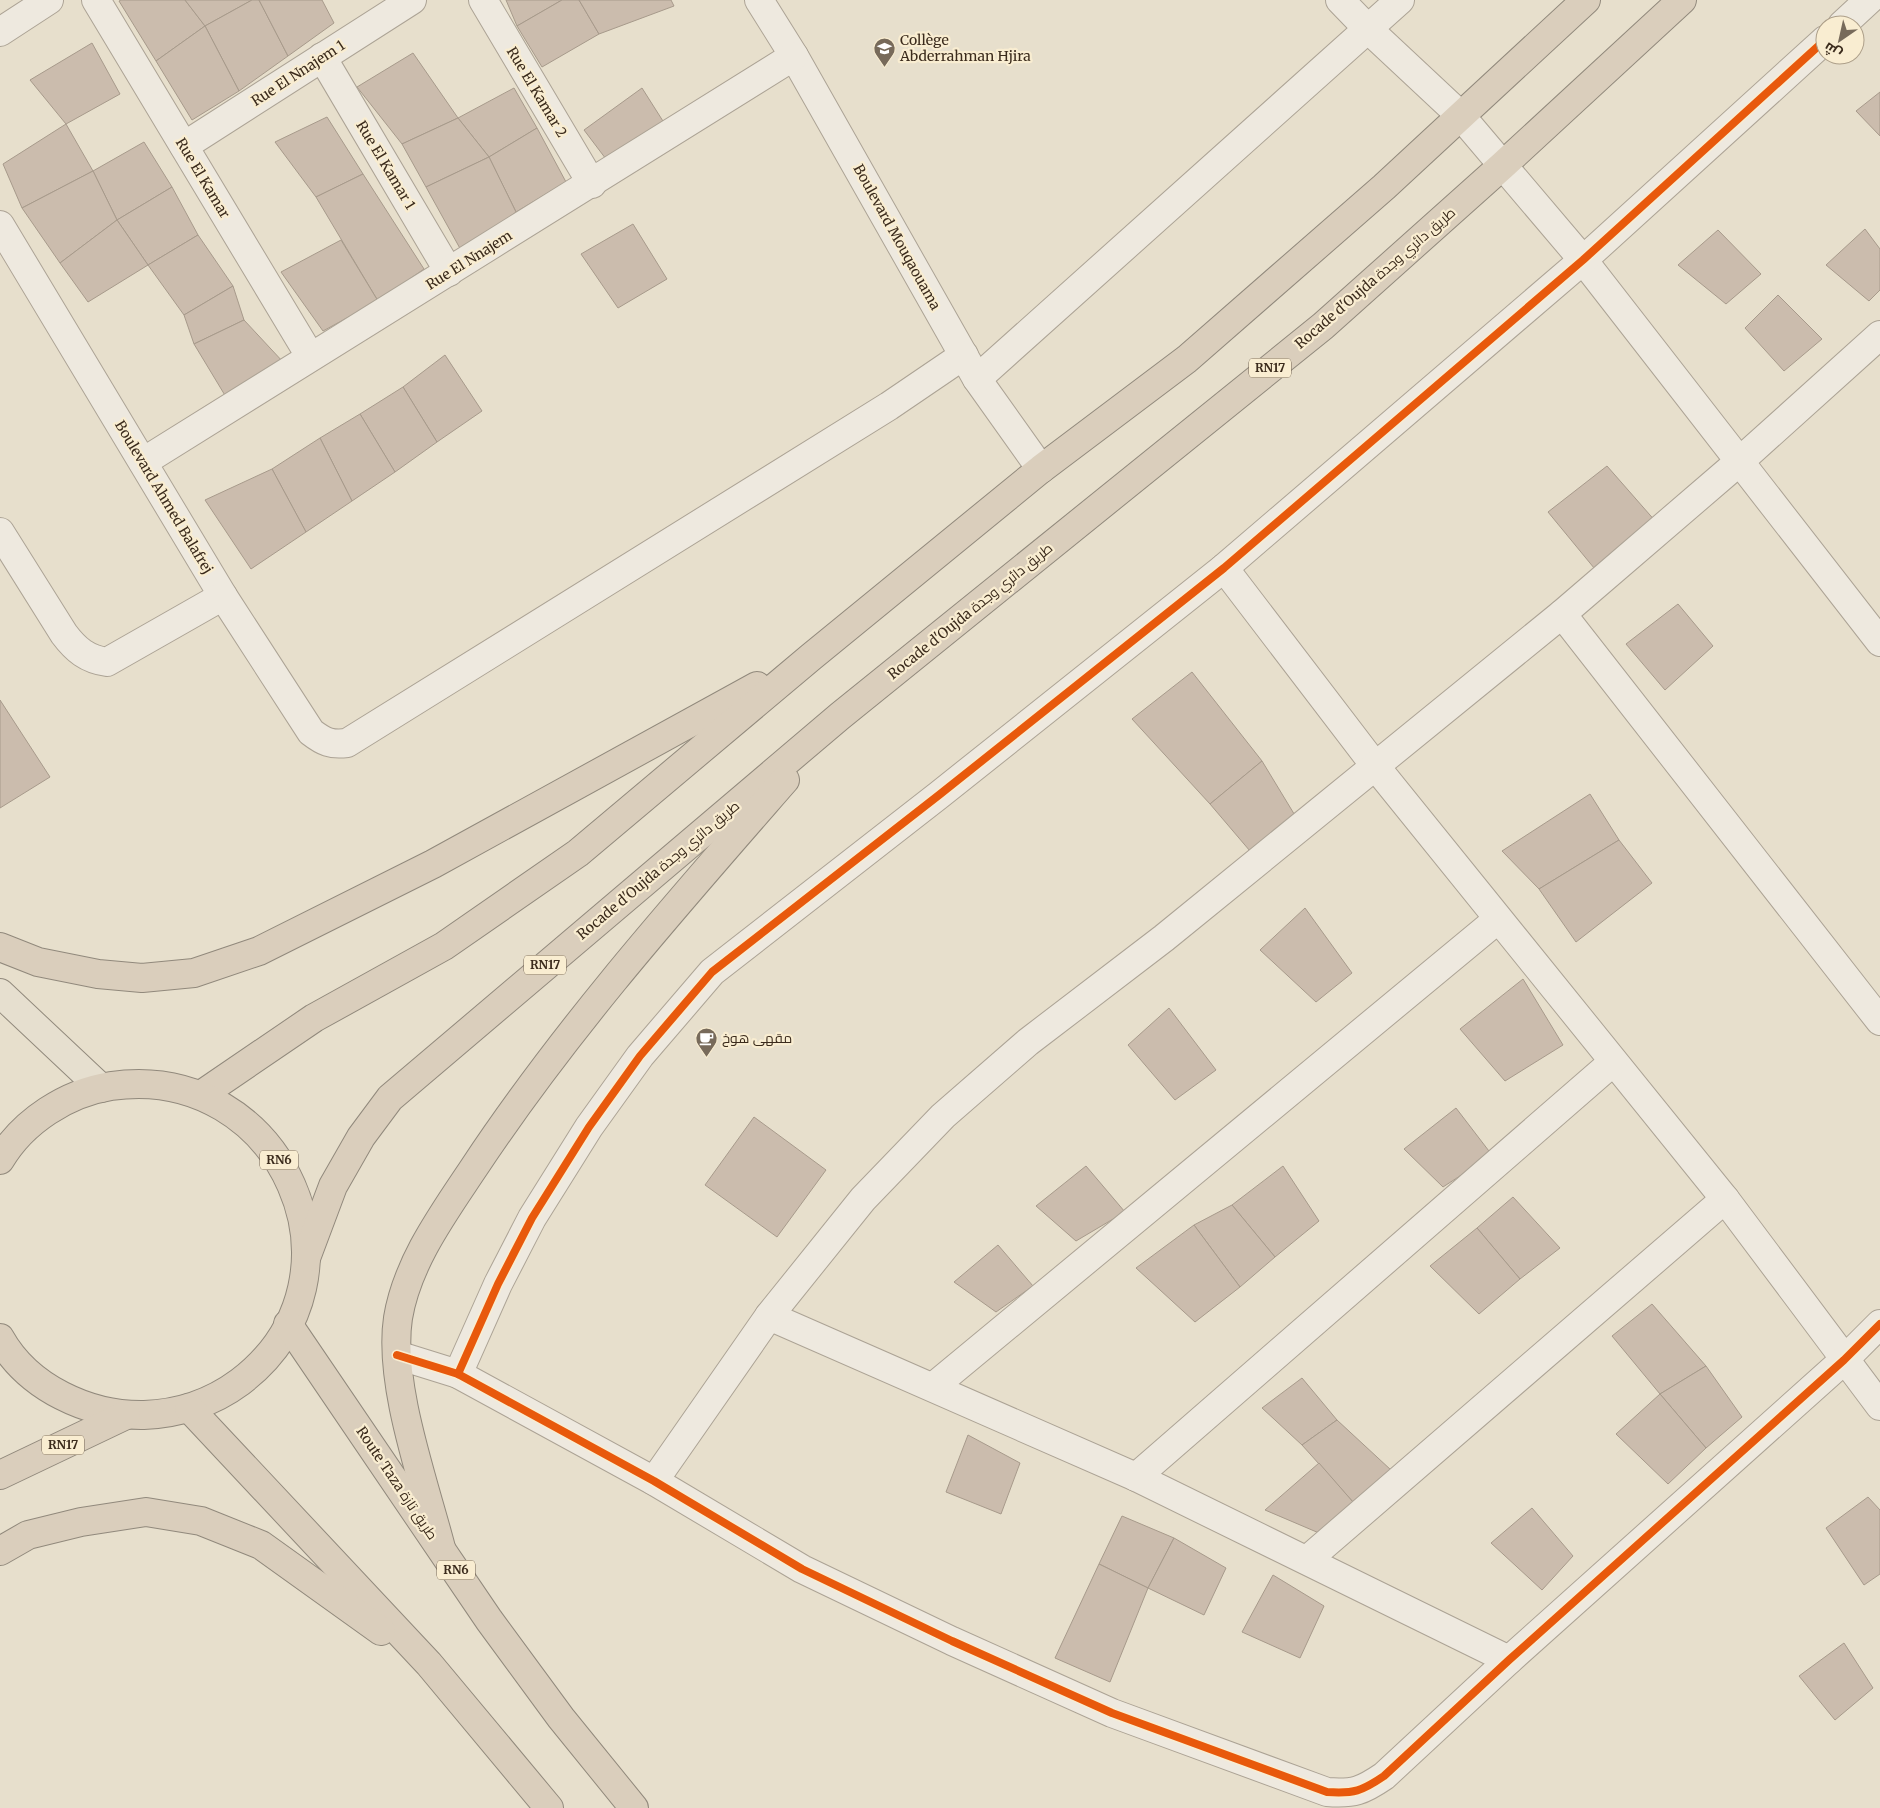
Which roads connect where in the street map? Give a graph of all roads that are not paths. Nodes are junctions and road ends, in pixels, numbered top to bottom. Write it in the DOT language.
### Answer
graph roads {
  1 [pos="49,0"];
  2 [pos="96,0"];
  3 [pos="412,0"];
  4 [pos="483,0"];
  5 [pos="759,0"];
  6 [pos="1340,0"];
  7 [pos="1400,0"];
  8 [pos="1586,0"];
  9 [pos="1682,0"];
  10 [pos="1869,0"];
  11 [pos="1853,15"];
  12 [pos="1368,29"];
  13 [pos="0,32"];
  14 [pos="1815,49"];
  15 [pos="794,56"];
  16 [pos="322,58"];
  17 [pos="1460,116"];
  18 [pos="184,146"];
  19 [pos="1502,166"];
  20 [pos="592,184"];
  21 [pos="0,225"];
  22 [pos="1583,260"];
  23 [pos="449,272"];
  24 [pos="1880,335"];
  25 [pos="964,355"];
  26 [pos="310,356"];
  27 [pos="976,379"];
  28 [pos="1740,461"];
  29 [pos="143,462"];
  30 [pos="1041,470"];
  31 [pos="0,532"];
  32 [pos="1224,568"];
  33 [pos="223,596"];
  34 [pos="1562,614"];
  35 [pos="1880,642"];
  36 [pos="811,657"];
  37 [pos="840,716"];
  38 [pos="1376,767"];
  39 [pos="1497,920"];
  40 [pos="0,947"];
  41 [pos="0,993"];
  42 [pos="1880,1021"];
  43 [pos="1613,1062"];
  44 [pos="101,1088"];
  45 [pos="201,1095"];
  46 [pos="1,1157"];
  47 [pos="1725,1199"];
  48 [pos="306,1258"];
  49 [pos="769,1316"];
  50 [pos="288,1324"];
  51 [pos="1880,1324"];
  52 [pos="0,1338"];
  53 [pos="397,1356"];
  54 [pos="1844,1360"];
  55 [pos="458,1374"];
  56 [pos="934,1387"];
  57 [pos="1880,1406"];
  58 [pos="189,1408"];
  59 [pos="126,1415"];
  60 [pos="0,1475"];
  61 [pos="1136,1477"];
  62 [pos="654,1481"];
  63 [pos="441,1548"];
  64 [pos="0,1552"];
  65 [pos="1307,1560"];
  66 [pos="1509,1660"];
  67 [pos="429,1664"];
  68 [pos="549,1808"];
  69 [pos="634,1808"];
  1 -- 13 [label="street"];
  2 -- 18 [label="street, Rue El Kamar"];
  3 -- 16 [label="street, Rue El Nnajem 1"];
  4 -- 20 [label="street, Rue El Kamar 2"];
  5 -- 15 [label="street, Boulevard Mouqaouama"];
  6 -- 12 [label="street"];
  7 -- 12 [label="street"];
  8 -- 17 [label="highway"];
  9 -- 19 [label="highway, Rocade d'Oujda طريق دائري وجدة / RN17"];
  10 -- 11 [label="street"];
  12 -- 17 [label="street"];
  12 -- 27 [label="street"];
  14 -- 22 [label="street"];
  15 -- 20 [label="street, Rue El Nnajem"];
  15 -- 25 [label="street, Boulevard Mouqaouama"];
  16 -- 18 [label="street, Rue El Nnajem 1"];
  16 -- 23 [label="street, Rue El Kamar 1"];
  17 -- 19 [label="street"];
  17 -- 30 [label="highway"];
  18 -- 26 [label="street, Rue El Kamar"];
  19 -- 22 [label="street"];
  19 -- 37 [label="highway, Rocade d'Oujda طريق دائري وجدة / RN17"];
  20 -- 23 [label="street, Rue El Nnajem"];
  21 -- 29 [label="street, Boulevard Ahmed Balafrej"];
  22 -- 28 [label="street"];
  22 -- 32 [label="street"];
  23 -- 26 [label="street, Rue El Nnajem"];
  24 -- 28 [label="street"];
  25 -- 27 [label="street, Boulevard Mouqaouama"];
  25 -- 33 [label="street, Boulevard Ahmed Balafrej"];
  26 -- 29 [label="street, Rue El Nnajem"];
  27 -- 30 [label="street, Boulevard Mouqaouama"];
  28 -- 34 [label="street"];
  28 -- 35 [label="street"];
  29 -- 33 [label="street, Boulevard Ahmed Balafrej"];
  30 -- 36 [label="highway"];
  31 -- 33 [label="street"];
  32 -- 38 [label="street"];
  32 -- 55 [label="street"];
  34 -- 38 [label="street"];
  34 -- 42 [label="street"];
  36 -- 40 [label="highway"];
  36 -- 45 [label="highway"];
  37 -- 48 [label="highway, Rocade d'Oujda طريق دائري وجدة / RN17"];
  37 -- 53 [label="highway"];
  38 -- 39 [label="street"];
  38 -- 49 [label="street"];
  39 -- 43 [label="street"];
  39 -- 56 [label="street"];
  41 -- 44 [label="main road"];
  43 -- 47 [label="street"];
  43 -- 61 [label="street"];
  44 -- 45 [label="highway, RN6"];
  44 -- 46 [label="highway, RN6"];
  45 -- 48 [label="highway, RN6"];
  47 -- 54 [label="street"];
  47 -- 65 [label="street"];
  48 -- 50 [label="highway, RN6"];
  49 -- 56 [label="street"];
  49 -- 62 [label="street"];
  50 -- 58 [label="highway, RN6"];
  50 -- 63 [label="highway, Route Taza طريق تازة / RN6"];
  51 -- 54 [label="street"];
  52 -- 59 [label="highway, RN6"];
  53 -- 55 [label="street"];
  53 -- 63 [label="highway"];
  54 -- 57 [label="street"];
  54 -- 66 [label="street"];
  55 -- 62 [label="street"];
  56 -- 61 [label="street"];
  58 -- 59 [label="highway, RN6"];
  58 -- 67 [label="highway"];
  59 -- 60 [label="highway, RN17"];
  61 -- 65 [label="street"];
  62 -- 66 [label="street"];
  63 -- 69 [label="highway, Route Taza طريق تازة / RN6"];
  64 -- 67 [label="highway"];
  65 -- 66 [label="street"];
  67 -- 68 [label="highway"];
}
